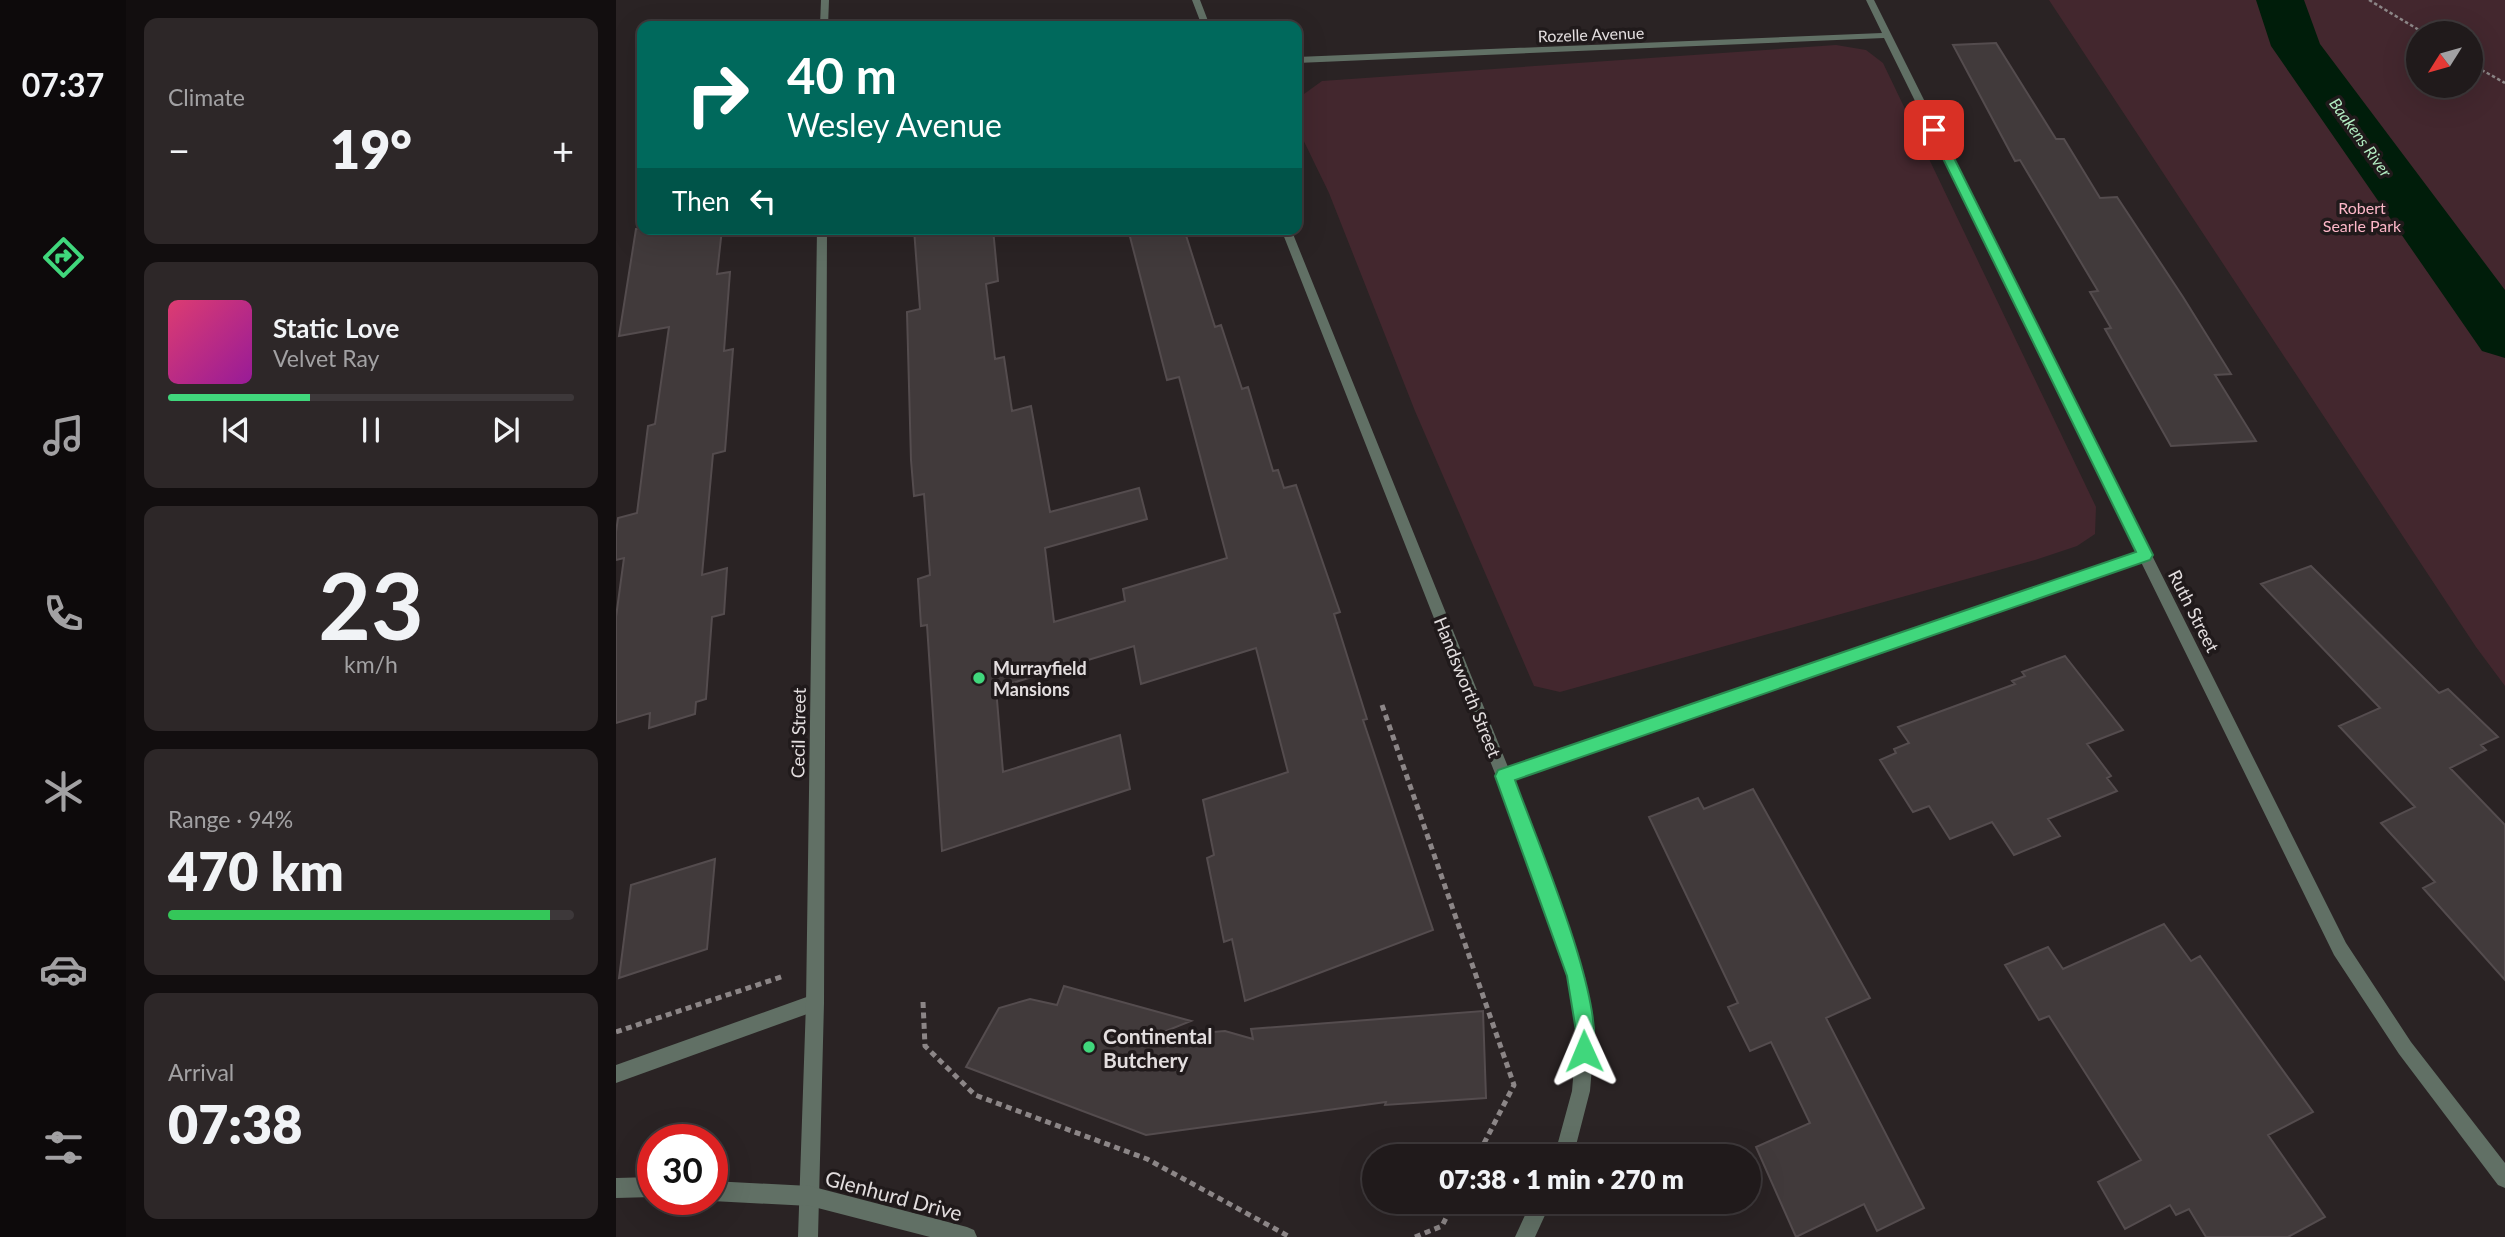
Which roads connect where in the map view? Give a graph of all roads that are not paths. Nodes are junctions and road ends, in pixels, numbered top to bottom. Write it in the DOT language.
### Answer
graph roads {
  1 [pos="825,0"];
  2 [pos="1196,0"];
  3 [pos="1870,0"];
  4 [pos="824,21"];
  5 [pos="1204,21"];
  6 [pos="1886,35"];
  7 [pos="1302,60"];
  8 [pos="822,235"];
  9 [pos="1288,235"];
  10 [pos="2145,555"];
  11 [pos="1504,776"];
  12 [pos="815,1003"];
  13 [pos="616,1074"];
  14 [pos="1567,1144"];
  15 [pos="2505,1178"];
  16 [pos="637,1187"];
  17 [pos="616,1188"];
  18 [pos="728,1192"];
  19 [pos="810,1196"];
  20 [pos="1536,1214"];
  21 [pos="808,1237"];
  22 [pos="967,1237"];
  23 [pos="1525,1237"];
  1 -- 4 [label="street"];
  2 -- 5 [label="street"];
  3 -- 6 [label="street, Ruth Street"];
  6 -- 7 [label="street, Rozelle Avenue"];
  6 -- 10 [label="street, Ruth Street"];
  8 -- 12 [label="street, Cecil Street"];
  9 -- 11 [label="street, Handsworth Street"];
  10 -- 11 [label="street"];
  10 -- 15 [label="street, Ruth Street"];
  11 -- 14 [label="street, Handsworth Street"];
  12 -- 13 [label="street"];
  12 -- 19 [label="street, Cecil Street"];
  16 -- 17 [label="street"];
  18 -- 19 [label="street, Glenhurd Drive"];
  19 -- 21 [label="street, Cecil Street"];
  19 -- 22 [label="street, Glenhurd Drive"];
  20 -- 23 [label="street"];
}
